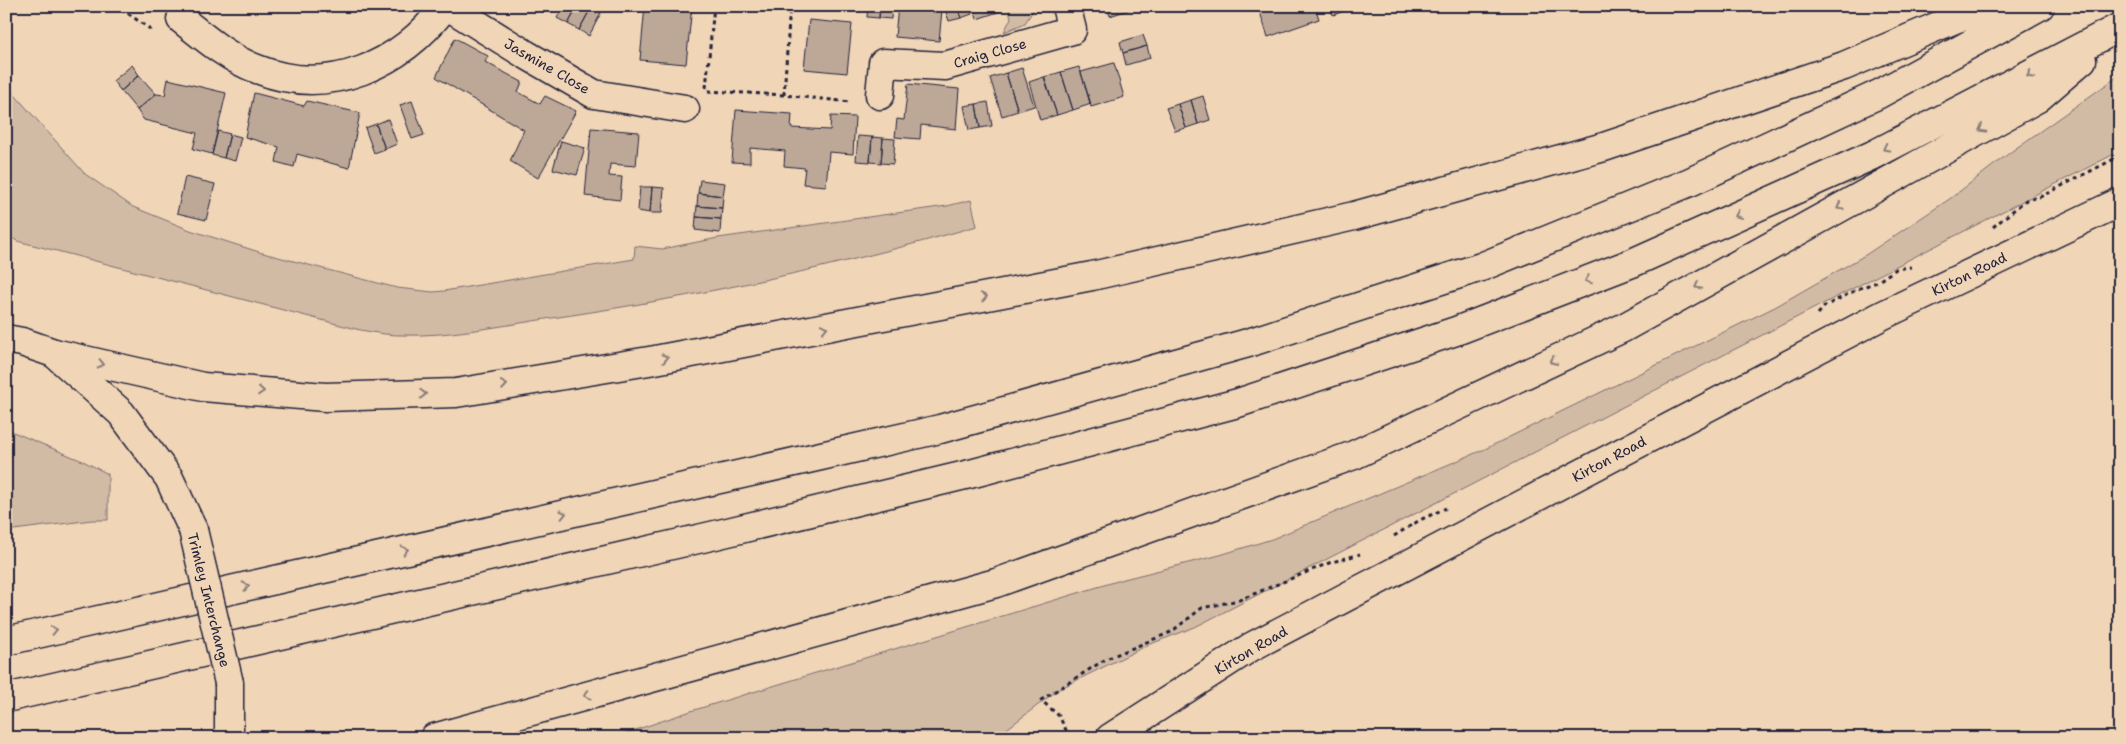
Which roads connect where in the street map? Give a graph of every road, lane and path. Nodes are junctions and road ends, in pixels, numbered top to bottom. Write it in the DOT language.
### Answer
graph roads {
  1 [pos="114,6"];
  2 [pos="446,6"];
  3 [pos="714,6"];
  4 [pos="790,6"];
  5 [pos="1066,6"];
  6 [pos="2010,6"];
  7 [pos="2040,6"];
  8 [pos="181,19"];
  9 [pos="2120,28"];
  10 [pos="784,95"];
  11 [pos="880,95"];
  12 [pos="685,109"];
  13 [pos="2120,156"];
  14 [pos="2120,202"];
  15 [pos="1990,230"];
  16 [pos="1912,266"];
  17 [pos="1816,318"];
  18 [pos="11,337"];
  19 [pos="54,353"];
  20 [pos="1447,508"];
  21 [pos="1390,538"];
  22 [pos="1368,552"];
  23 [pos="6,642"];
  24 [pos="6,698"];
  25 [pos="229,738"];
  26 [pos="434,738"];
  27 [pos="1070,738"];
  28 [pos="1110,738"];
  1 -- 8 [label="path"];
  2 -- 8 [label="main road, Jasmine Close"];
  2 -- 12 [label="main road, Jasmine Close"];
  3 -- 10 [label="path"];
  4 -- 10 [label="path"];
  5 -- 11 [label="main road, Craig Close"];
  19 -- 6 [label="main road, one-way"];
  23 -- 7 [label="main road, one-way"];
  9 -- 24 [label="main road, one-way"];
  9 -- 26 [label="main road, one-way"];
  10 -- 11 [label="path"];
  13 -- 15 [label="path"];
  14 -- 28 [label="main road, Kirton Road"];
  16 -- 17 [label="path"];
  18 -- 19 [label="main road, Trimley Interchange"];
  19 -- 25 [label="main road, Trimley Interchange, bridge"];
  20 -- 21 [label="path"];
  22 -- 27 [label="path"];
}
